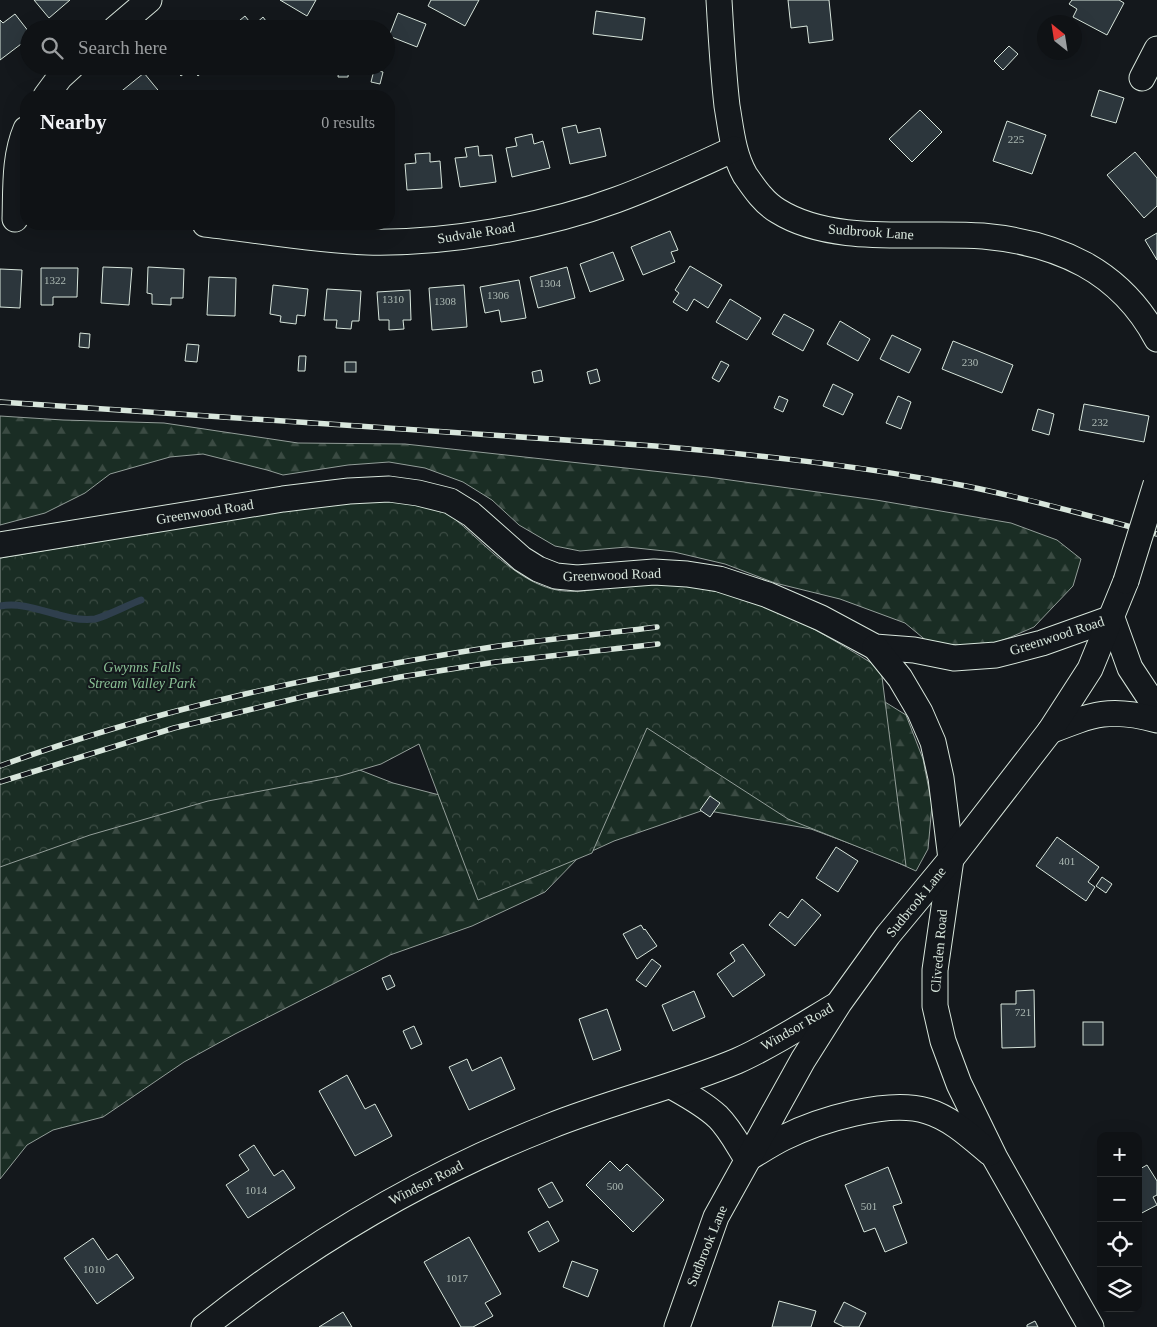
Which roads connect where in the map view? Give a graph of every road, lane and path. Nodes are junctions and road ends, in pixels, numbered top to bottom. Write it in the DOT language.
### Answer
graph roads {
  1 [pos="149,0"];
  2 [pos="719,0"];
  3 [pos="126,20"];
  4 [pos="1157,49"];
  5 [pos="62,75"];
  6 [pos="1142,78"];
  7 [pos="50,90"];
  8 [pos="20,142"];
  9 [pos="734,149"];
  10 [pos="14,219"];
  11 [pos="247,230"];
  12 [pos="1157,338"];
  13 [pos="1156,482"];
  14 [pos="0,545"];
  15 [pos="1112,618"];
  16 [pos="875,647"];
  17 [pos="1157,709"];
  18 [pos="1157,720"];
  19 [pos="1050,732"];
  20 [pos="951,859"];
  21 [pos="839,1003"];
  22 [pos="672,1086"];
  23 [pos="996,1158"];
  24 [pos="747,1159"];
  25 [pos="204,1327"];
  26 [pos="677,1327"];
  27 [pos="1091,1327"];
  1 -- 3 [label="street"];
  2 -- 9 [label="street, Sudbrook Lane"];
  4 -- 6 [label="street"];
  5 -- 7 [label="street"];
  8 -- 10 [label="street"];
  9 -- 11 [label="street, Sudvale Road"];
  9 -- 12 [label="street, Sudbrook Lane"];
  13 -- 15 [label="street, Sudbrook Lane, bridge"];
  14 -- 16 [label="street, Greenwood Road"];
  15 -- 16 [label="street, Greenwood Road"];
  15 -- 17 [label="street"];
  15 -- 19 [label="street, Sudbrook Lane"];
  16 -- 20 [label="street, Cliveden Road"];
  18 -- 19 [label="street"];
  19 -- 20 [label="street, Sudbrook Lane"];
  20 -- 21 [label="street, Sudbrook Lane"];
  20 -- 23 [label="street, Cliveden Road"];
  21 -- 22 [label="street, Windsor Road"];
  21 -- 24 [label="street, Sudbrook Lane"];
  22 -- 24 [label="street"];
  22 -- 25 [label="street, Windsor Road"];
  23 -- 24 [label="street"];
  23 -- 27 [label="street, Cliveden Road"];
  24 -- 26 [label="street, Sudbrook Lane"];
}
